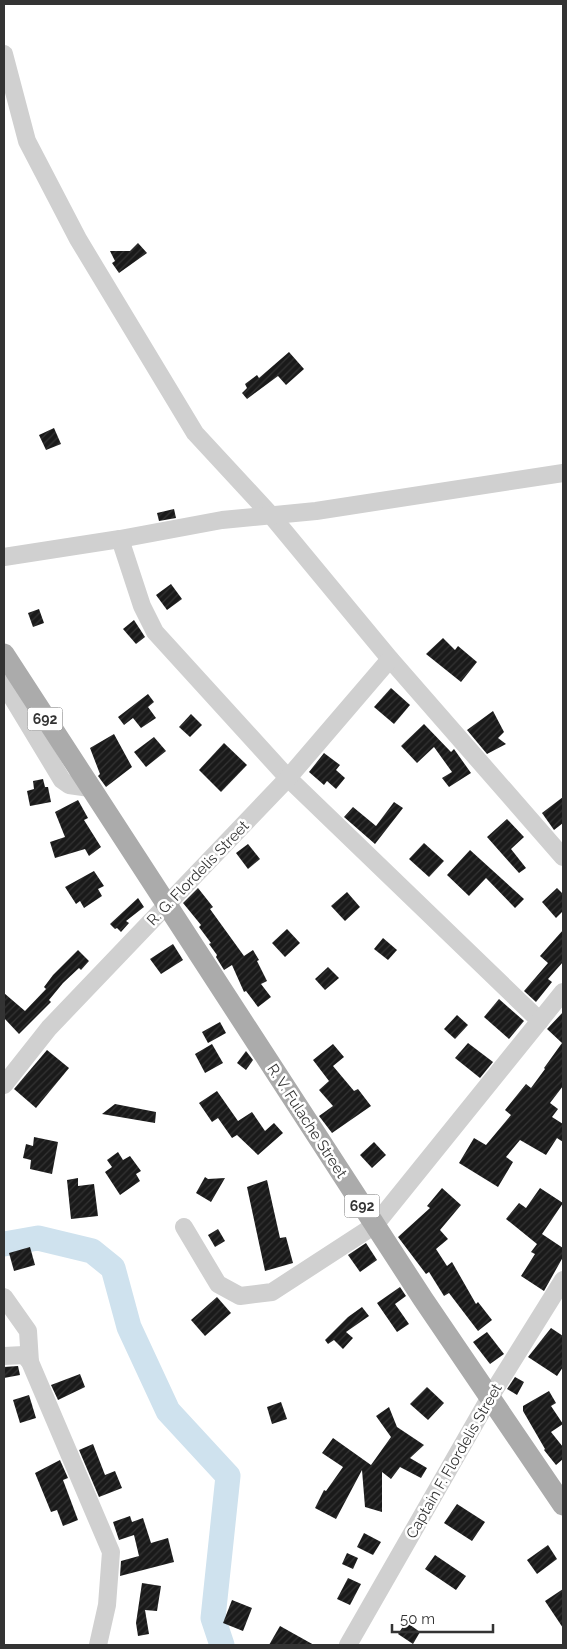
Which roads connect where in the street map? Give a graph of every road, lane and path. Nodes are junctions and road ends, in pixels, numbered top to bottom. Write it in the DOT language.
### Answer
graph roads {
  1 [pos="4,54"];
  2 [pos="563,473"];
  3 [pos="270,514"];
  4 [pos="120,539"];
  5 [pos="4,557"];
  6 [pos="4,654"];
  7 [pos="390,659"];
  8 [pos="4,684"];
  9 [pos="288,778"];
  10 [pos="89,786"];
  11 [pos="563,857"];
  12 [pos="167,904"];
  13 [pos="563,992"];
  14 [pos="540,1020"];
  15 [pos="4,1085"];
  16 [pos="375,1225"];
  17 [pos="184,1227"];
  18 [pos="563,1280"];
  19 [pos="4,1297"];
  20 [pos="4,1356"];
  21 [pos="30,1362"];
  22 [pos="490,1397"];
  23 [pos="563,1505"];
  24 [pos="98,1645"];
  25 [pos="348,1645"];
  1 -- 3 [label="street"];
  2 -- 3 [label="street"];
  3 -- 4 [label="street"];
  3 -- 7 [label="street"];
  4 -- 5 [label="street"];
  4 -- 9 [label="street"];
  6 -- 10 [label="main road, 692"];
  7 -- 9 [label="street, R. G. Flordelis Street"];
  7 -- 11 [label="street"];
  8 -- 10 [label="street"];
  9 -- 12 [label="street, R. G. Flordelis Street"];
  9 -- 14 [label="street"];
  10 -- 12 [label="main road, R. V. Fulache Street / 692"];
  12 -- 15 [label="street, R. G. Flordelis Street"];
  12 -- 16 [label="main road, R. V. Fulache Street / 692"];
  13 -- 14 [label="street"];
  14 -- 16 [label="street"];
  16 -- 17 [label="street"];
  16 -- 22 [label="main road, R. V. Fulache Street / 692"];
  18 -- 22 [label="street, Captain F. Flordelis Street"];
  19 -- 21 [label="street"];
  20 -- 21 [label="street"];
  21 -- 24 [label="street"];
  22 -- 23 [label="main road, R. V. Fulache Street / 692"];
  22 -- 25 [label="street, Captain F. Flordelis Street"];
}
